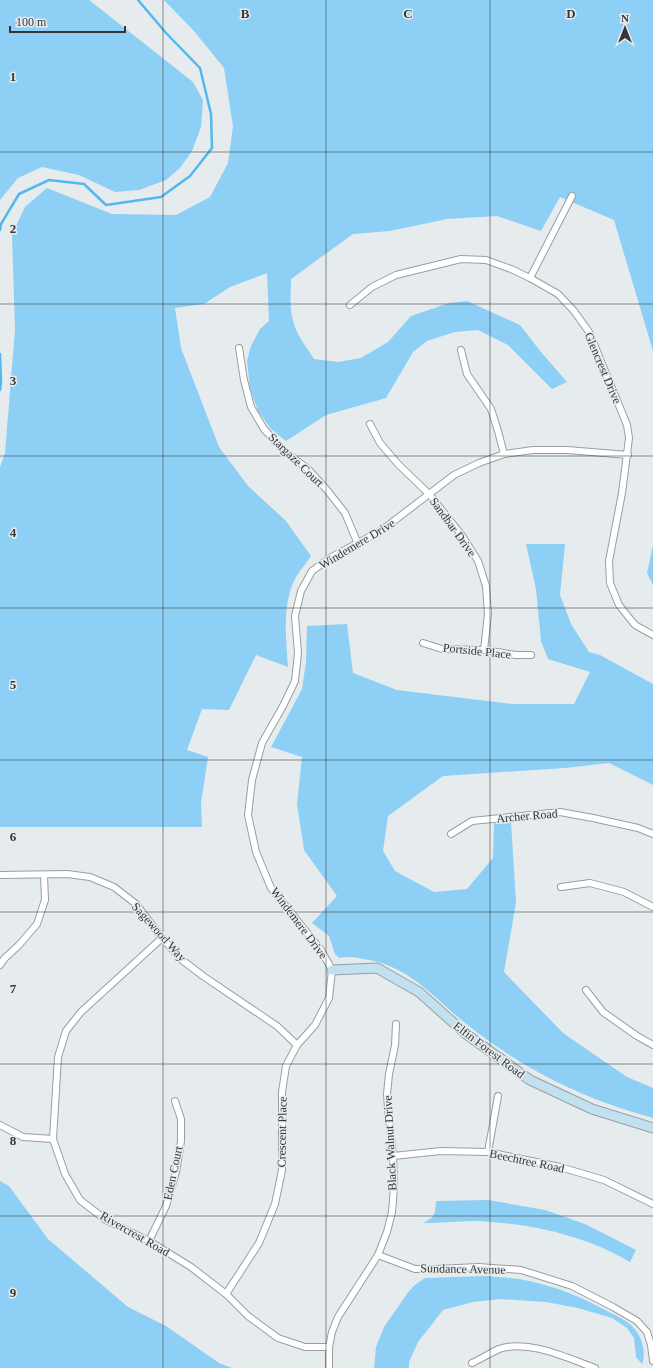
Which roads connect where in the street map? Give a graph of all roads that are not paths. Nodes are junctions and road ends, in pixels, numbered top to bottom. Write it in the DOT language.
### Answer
graph roads {
  1 [pos="572,196"];
  2 [pos="530,278"];
  3 [pos="350,305"];
  4 [pos="239,348"];
  5 [pos="461,350"];
  6 [pos="370,424"];
  7 [pos="504,454"];
  8 [pos="628,455"];
  9 [pos="429,494"];
  10 [pos="358,544"];
  11 [pos="653,635"];
  12 [pos="423,643"];
  13 [pos="484,650"];
  14 [pos="531,655"];
  15 [pos="451,834"];
  16 [pos="653,834"];
  17 [pos="0,875"];
  18 [pos="44,875"];
  19 [pos="561,887"];
  20 [pos="653,907"];
  21 [pos="162,938"];
  22 [pos="0,965"];
  23 [pos="332,970"];
  24 [pos="586,990"];
  25 [pos="396,1024"];
  26 [pos="653,1044"];
  27 [pos="297,1045"];
  28 [pos="498,1096"];
  29 [pos="175,1101"];
  30 [pos="0,1125"];
  31 [pos="653,1128"];
  32 [pos="53,1139"];
  33 [pos="488,1152"];
  34 [pos="393,1156"];
  35 [pos="653,1204"];
  36 [pos="149,1241"];
  37 [pos="378,1255"];
  38 [pos="226,1294"];
  39 [pos="329,1347"];
  40 [pos="653,1361"];
  41 [pos="472,1363"];
  42 [pos="329,1368"];
  43 [pos="595,1368"];
  1 -- 2 [label="street"];
  2 -- 3 [label="street, Glencrest Drive"];
  2 -- 8 [label="street, Glencrest Drive"];
  4 -- 10 [label="street, Stargaze Court"];
  5 -- 7 [label="street"];
  6 -- 9 [label="street, Sandbar Drive"];
  7 -- 8 [label="street, Windemere Drive"];
  7 -- 9 [label="street, Windemere Drive"];
  8 -- 11 [label="street, Glencrest Drive"];
  9 -- 10 [label="street, Windemere Drive"];
  9 -- 13 [label="street, Sandbar Drive"];
  10 -- 23 [label="street, Windemere Drive"];
  12 -- 13 [label="street, Portside Place"];
  13 -- 14 [label="street, Portside Place"];
  15 -- 16 [label="street, Archer Road"];
  17 -- 18 [label="street, Sagewood Way"];
  18 -- 21 [label="street, Sagewood Way"];
  18 -- 22 [label="street"];
  19 -- 20 [label="street"];
  21 -- 27 [label="street, Sagewood Way"];
  21 -- 32 [label="street, Rivercrest Road"];
  23 -- 27 [label="street, Crescent Place"];
  23 -- 31 [label="street, Elfin Forest Road"];
  24 -- 26 [label="street"];
  25 -- 34 [label="street, Black Walnut Drive"];
  27 -- 38 [label="street, Crescent Place"];
  28 -- 33 [label="street"];
  29 -- 36 [label="street, Eden Court"];
  30 -- 32 [label="street"];
  32 -- 36 [label="street, Rivercrest Road"];
  33 -- 34 [label="street, Beechtree Road"];
  33 -- 35 [label="street, Beechtree Road"];
  34 -- 37 [label="street, Black Walnut Drive"];
  36 -- 38 [label="street, Rivercrest Road"];
  37 -- 39 [label="street, Black Walnut Drive"];
  37 -- 40 [label="street, Sundance Avenue"];
  38 -- 39 [label="street, Rivercrest Road"];
  39 -- 42 [label="street, Black Walnut Drive"];
  41 -- 43 [label="street"];
}
